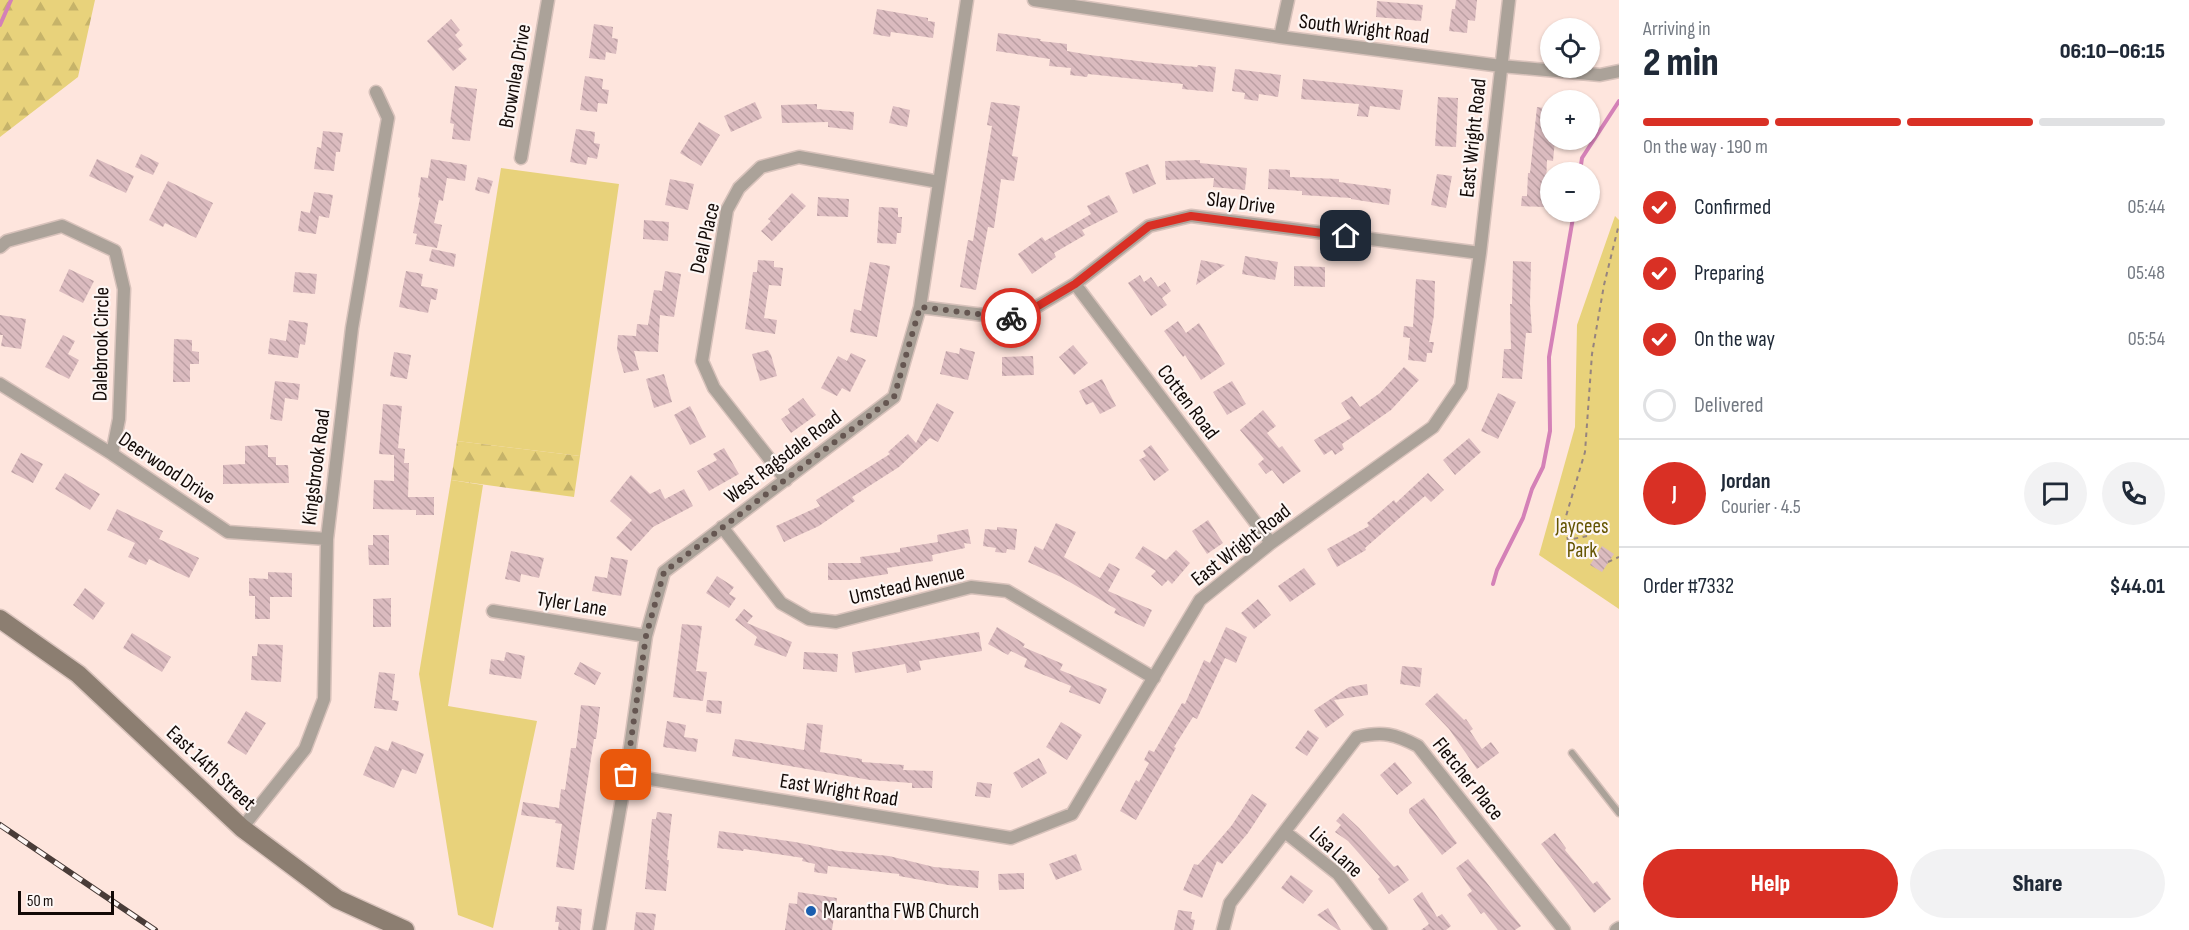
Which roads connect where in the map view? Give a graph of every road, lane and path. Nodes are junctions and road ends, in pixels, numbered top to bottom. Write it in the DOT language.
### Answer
graph roads {
  1 [pos="548,0"];
  2 [pos="967,0"];
  3 [pos="1034,0"];
  4 [pos="1288,0"];
  5 [pos="1509,0"];
  6 [pos="1280,37"];
  7 [pos="1501,66"];
  8 [pos="1619,71"];
  9 [pos="376,92"];
  10 [pos="521,158"];
  11 [pos="939,182"];
  12 [pos="1619,224"];
  13 [pos="0,247"];
  14 [pos="1480,253"];
  15 [pos="1075,284"];
  16 [pos="920,307"];
  17 [pos="0,384"];
  18 [pos="112,454"];
  19 [pos="786,480"];
  20 [pos="722,527"];
  21 [pos="1587,536"];
  22 [pos="327,539"];
  23 [pos="1271,543"];
  24 [pos="1619,557"];
  25 [pos="1608,562"];
  26 [pos="493,611"];
  27 [pos="0,619"];
  28 [pos="646,636"];
  29 [pos="1154,678"];
  30 [pos="1572,753"];
  31 [pos="626,775"];
  32 [pos="1619,813"];
  33 [pos="242,828"];
  34 [pos="1285,832"];
  35 [pos="405,930"];
  36 [pos="599,930"];
  37 [pos="1223,930"];
  38 [pos="1380,930"];
  39 [pos="1564,930"];
  1 -- 10 [label="street, Brownlea Drive"];
  2 -- 11 [label="street, West Ragsdale Road"];
  3 -- 6 [label="street, South Wright Road"];
  4 -- 6 [label="street"];
  5 -- 7 [label="street, East Wright Road"];
  6 -- 7 [label="street, South Wright Road"];
  7 -- 8 [label="street, South Wright Road"];
  7 -- 14 [label="street, East Wright Road"];
  9 -- 22 [label="street, Kingsbrook Road"];
  11 -- 16 [label="street, West Ragsdale Road"];
  11 -- 19 [label="street, Deal Place"];
  12 -- 21 [label="path"];
  13 -- 18 [label="street, Dalebrook Circle"];
  14 -- 15 [label="street, Slay Drive"];
  14 -- 23 [label="street, East Wright Road"];
  15 -- 16 [label="street, Slay Drive"];
  15 -- 23 [label="street, Cotten Road"];
  16 -- 19 [label="street, West Ragsdale Road"];
  17 -- 18 [label="street, Deerwood Drive"];
  18 -- 22 [label="street, Deerwood Drive"];
  19 -- 20 [label="street, West Ragsdale Road"];
  20 -- 28 [label="street, West Ragsdale Road"];
  20 -- 29 [label="street, Umstead Avenue"];
  22 -- 33 [label="street, Kingsbrook Road"];
  23 -- 29 [label="street, East Wright Road"];
  24 -- 25 [label="path"];
  26 -- 28 [label="street, Tyler Lane"];
  27 -- 33 [label="street, East 14th Street"];
  28 -- 31 [label="street, West Ragsdale Road"];
  29 -- 31 [label="street, East Wright Road"];
  30 -- 32 [label="lane"];
  31 -- 36 [label="street, West Ragsdale Road"];
  33 -- 35 [label="street, East 14th Street"];
  34 -- 37 [label="street, Fletcher Place"];
  34 -- 38 [label="street, Lisa Lane"];
  34 -- 39 [label="street, Fletcher Place"];
}
